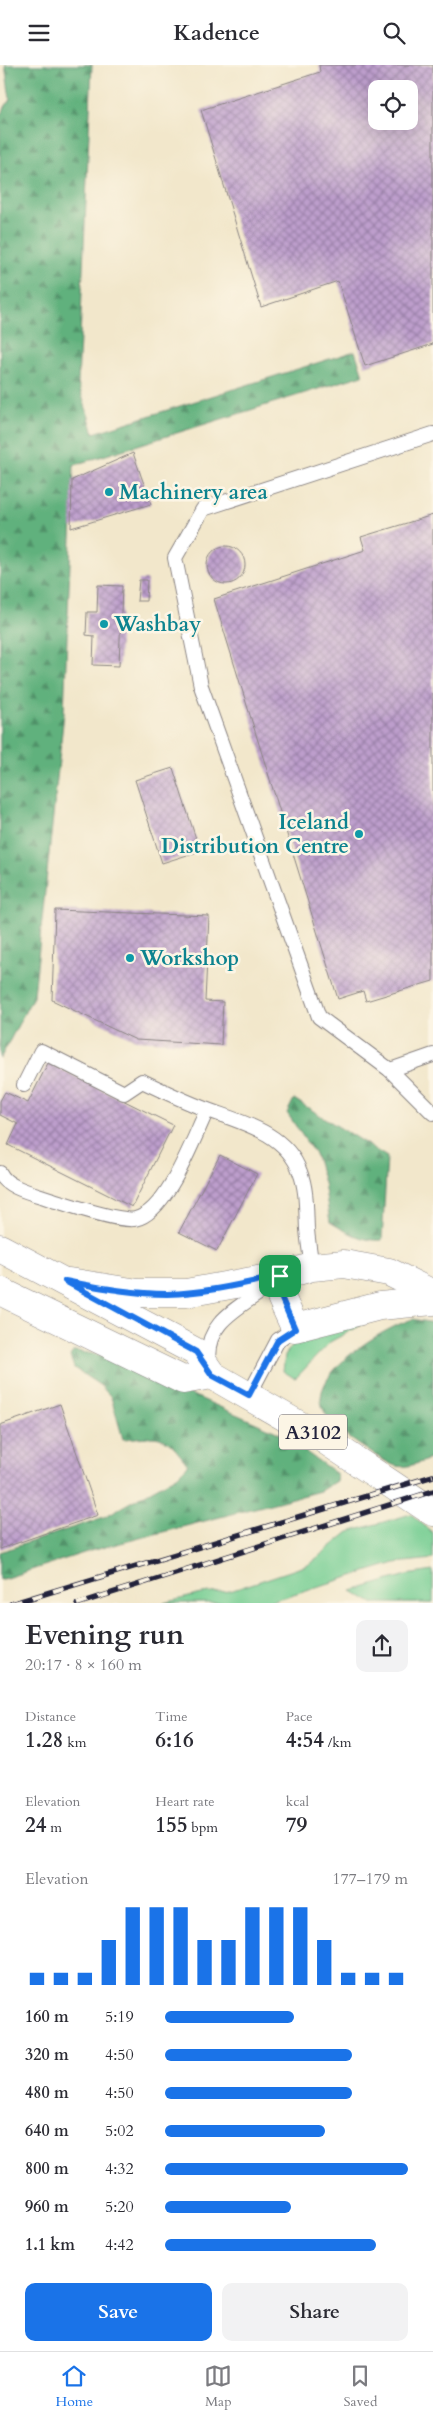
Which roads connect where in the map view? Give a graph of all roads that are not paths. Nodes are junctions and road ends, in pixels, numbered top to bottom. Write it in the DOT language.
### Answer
graph roads {
  1 [pos="433,434"];
  2 [pos="433,1055"];
  3 [pos="390,1070"];
  4 [pos="24,1085"];
  5 [pos="207,1110"];
  6 [pos="433,1113"];
  7 [pos="0,1173"];
  8 [pos="0,1248"];
  9 [pos="312,1267"];
  10 [pos="280,1276"];
  11 [pos="65,1281"];
  12 [pos="433,1294"];
  13 [pos="6,1298"];
  14 [pos="433,1301"];
  15 [pos="295,1329"];
  16 [pos="212,1375"];
  17 [pos="249,1395"];
  18 [pos="433,1512"];
  1 -- 3 [label="lane"];
  2 -- 3 [label="lane"];
  3 -- 6 [label="lane"];
  4 -- 5 [label="lane"];
  5 -- 7 [label="lane"];
  5 -- 9 [label="lane"];
  8 -- 11 [label="main road, A3102"];
  9 -- 10 [label="main road"];
  9 -- 12 [label="main road"];
  10 -- 11 [label="main road"];
  10 -- 15 [label="main road"];
  10 -- 16 [label="lane"];
  11 -- 16 [label="main road, A3102"];
  13 -- 16 [label="main road"];
  14 -- 15 [label="main road"];
  15 -- 17 [label="lane"];
  16 -- 17 [label="main road, A3102"];
  17 -- 18 [label="main road, A3102"];
}
